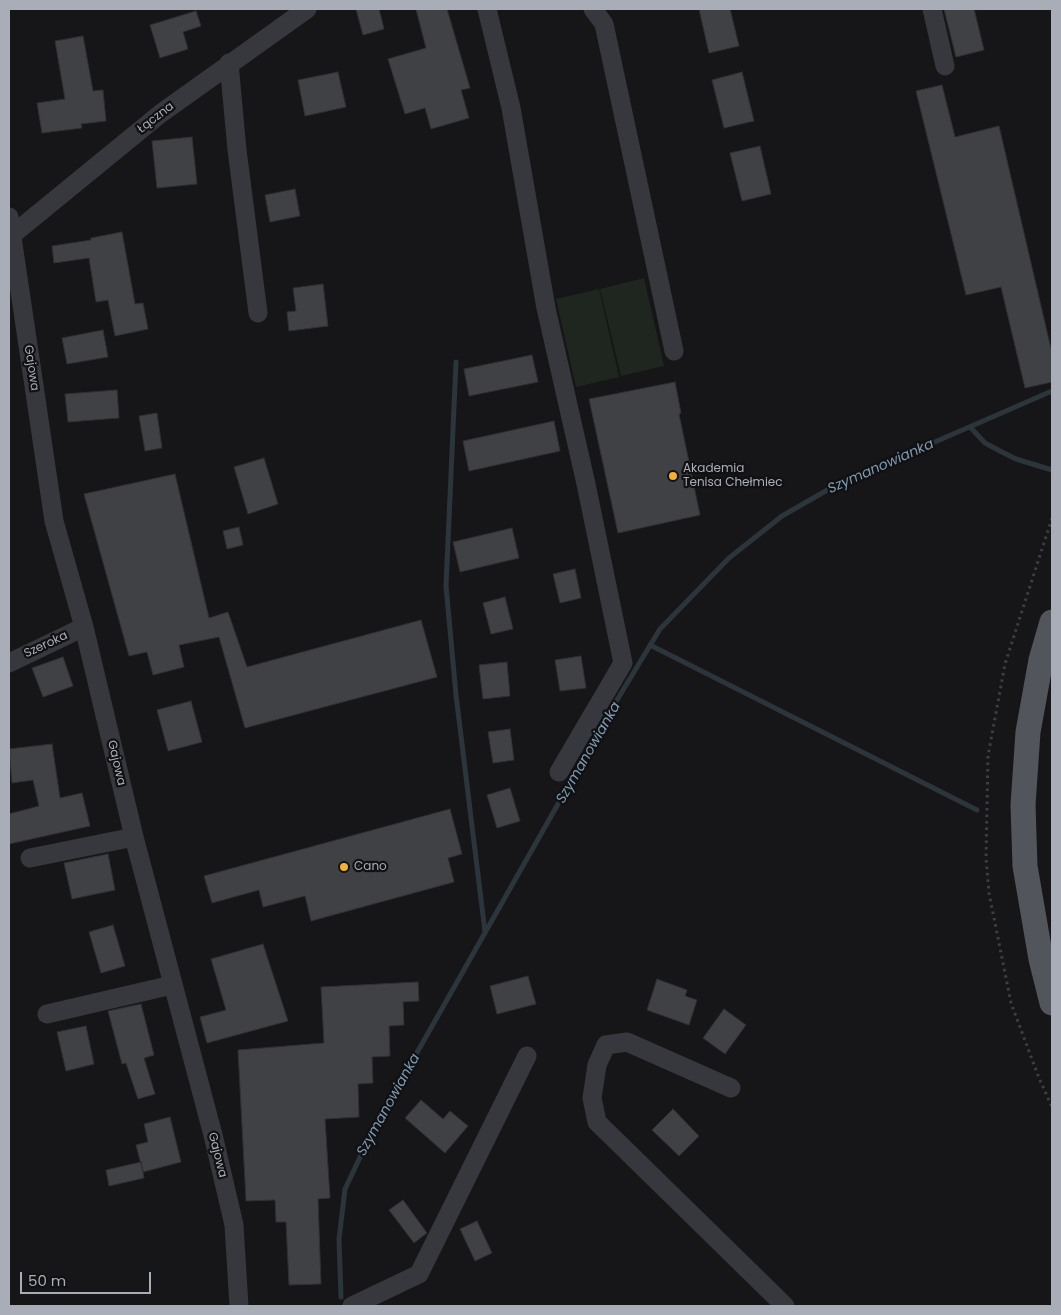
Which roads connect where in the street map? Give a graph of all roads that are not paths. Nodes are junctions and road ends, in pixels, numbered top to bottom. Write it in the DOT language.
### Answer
graph roads {
  1 [pos="306,9"];
  2 [pos="487,9"];
  3 [pos="593,9"];
  4 [pos="932,9"];
  5 [pos="229,63"];
  6 [pos="945,66"];
  7 [pos="10,226"];
  8 [pos="258,313"];
  9 [pos="674,352"];
  10 [pos="1052,622"];
  11 [pos="84,627"];
  12 [pos="9,663"];
  13 [pos="559,772"];
  14 [pos="134,837"];
  15 [pos="30,858"];
  16 [pos="172,985"];
  17 [pos="1052,1002"];
  18 [pos="47,1014"];
  19 [pos="527,1056"];
  20 [pos="731,1088"];
  21 [pos="239,1306"];
  22 [pos="352,1306"];
  23 [pos="784,1306"];
  1 -- 5 [label="street, Łączna"];
  2 -- 13 [label="street"];
  3 -- 9 [label="street"];
  4 -- 6 [label="street"];
  5 -- 7 [label="street, Łączna"];
  5 -- 8 [label="street"];
  7 -- 11 [label="street, Gajowa"];
  10 -- 17 [label="main road"];
  11 -- 12 [label="street, Szeroka"];
  11 -- 14 [label="street, Gajowa"];
  14 -- 15 [label="street"];
  14 -- 16 [label="street, Gajowa"];
  16 -- 18 [label="street"];
  16 -- 21 [label="street, Gajowa"];
  19 -- 22 [label="street"];
  20 -- 23 [label="street"];
}
